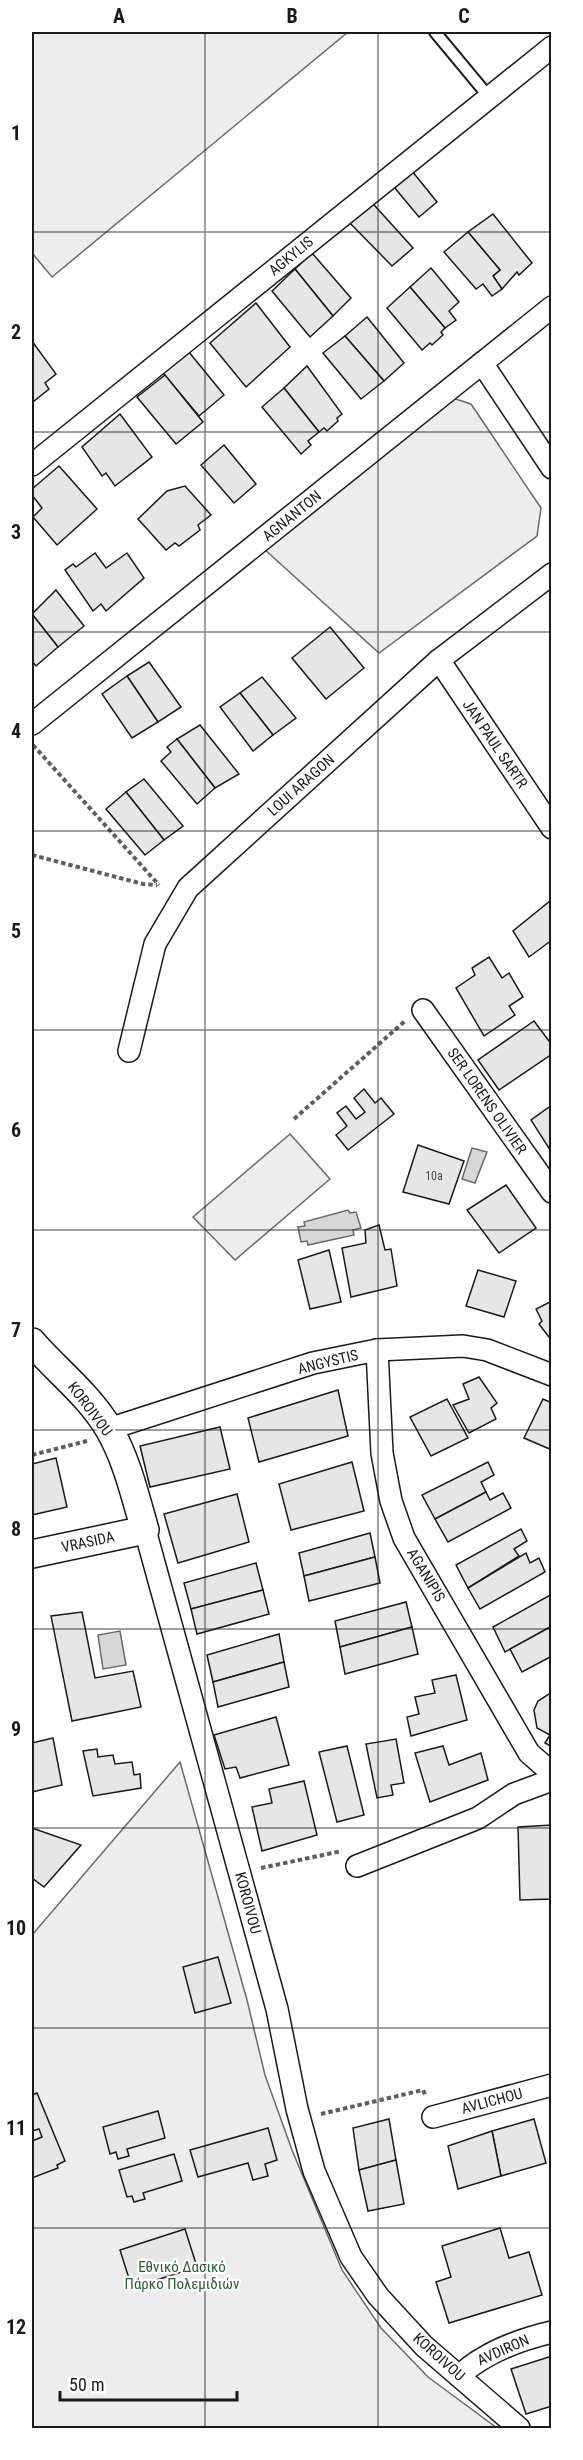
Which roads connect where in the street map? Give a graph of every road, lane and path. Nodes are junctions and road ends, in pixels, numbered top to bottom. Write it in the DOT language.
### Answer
graph roads {
  1 [pos="435,32"];
  2 [pos="552,47"];
  3 [pos="489,97"];
  4 [pos="552,307"];
  5 [pos="482,363"];
  6 [pos="32,465"];
  7 [pos="552,468"];
  8 [pos="552,574"];
  9 [pos="439,660"];
  10 [pos="32,724"];
  11 [pos="32,744"];
  12 [pos="552,828"];
  13 [pos="32,855"];
  14 [pos="159,885"];
  15 [pos="188,888"];
  16 [pos="423,1010"];
  17 [pos="129,1051"];
  18 [pos="294,1119"];
  19 [pos="552,1192"];
  20 [pos="32,1342"];
  21 [pos="377,1350"];
  22 [pos="552,1375"];
  23 [pos="109,1429"];
  24 [pos="32,1455"];
  25 [pos="145,1530"];
  26 [pos="32,1554"];
  27 [pos="552,1773"];
  28 [pos="552,1780"];
  29 [pos="357,1866"];
  30 [pos="240,1873"];
  31 [pos="552,2085"];
  32 [pos="433,2117"];
  33 [pos="300,2119"];
  34 [pos="552,2332"];
  35 [pos="459,2376"];
  36 [pos="519,2428"];
  1 -- 3 [label="lane"];
  2 -- 3 [label="street, AGKYLIS"];
  3 -- 6 [label="street, AGKYLIS"];
  4 -- 5 [label="street, AGNANTON"];
  5 -- 7 [label="street"];
  5 -- 10 [label="street, AGNANTON"];
  8 -- 9 [label="street, LOUI ARAGON"];
  9 -- 12 [label="street, JAN PAUL SARTR"];
  9 -- 15 [label="street, LOUI ARAGON"];
  11 -- 14 [label="path"];
  13 -- 14 [label="path"];
  14 -- 15 [label="path"];
  15 -- 17 [label="street, LOUI ARAGON"];
  16 -- 18 [label="path"];
  16 -- 19 [label="street, SER LORENS OLIVIER"];
  20 -- 23 [label="street, KOROIVOU"];
  21 -- 22 [label="street, ANGYSTIS"];
  21 -- 23 [label="street, ANGYSTIS"];
  21 -- 27 [label="street, AGANIPIS"];
  23 -- 24 [label="path"];
  23 -- 25 [label="street, KOROIVOU"];
  25 -- 26 [label="street, VRASIDA"];
  25 -- 30 [label="street, KOROIVOU"];
  28 -- 29 [label="street"];
  29 -- 30 [label="path"];
  30 -- 33 [label="street, KOROIVOU"];
  31 -- 32 [label="street, AVLICHOU"];
  32 -- 33 [label="path"];
  33 -- 35 [label="street, KOROIVOU"];
  34 -- 35 [label="street, AVDIRON"];
  35 -- 36 [label="street, KOROIVOU"];
}
